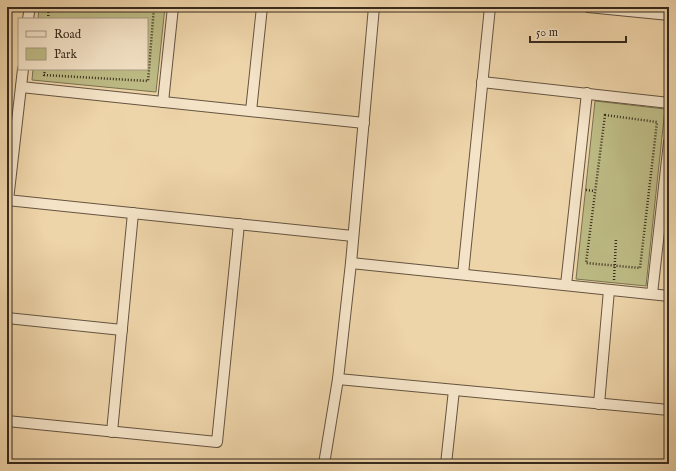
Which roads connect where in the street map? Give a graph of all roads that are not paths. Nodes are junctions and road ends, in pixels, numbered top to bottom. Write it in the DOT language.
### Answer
graph roads {
  1 [pos="30,7"];
  2 [pos="173,7"];
  3 [pos="262,7"];
  4 [pos="374,7"];
  5 [pos="490,7"];
  6 [pos="588,7"];
  7 [pos="669,15"];
  8 [pos="28,18"];
  9 [pos="23,70"];
  10 [pos="482,82"];
  11 [pos="21,87"];
  12 [pos="587,94"];
  13 [pos="163,102"];
  14 [pos="669,103"];
  15 [pos="251,111"];
  16 [pos="364,123"];
  17 [pos="669,142"];
  18 [pos="8,200"];
  19 [pos="133,213"];
  20 [pos="239,224"];
  21 [pos="353,236"];
  22 [pos="351,263"];
  23 [pos="463,274"];
  24 [pos="566,285"];
  25 [pos="611,290"];
  26 [pos="652,294"];
  27 [pos="669,296"];
  28 [pos="7,318"];
  29 [pos="122,330"];
  30 [pos="338,379"];
  31 [pos="454,390"];
  32 [pos="599,404"];
  33 [pos="669,410"];
  34 [pos="7,421"];
  35 [pos="112,432"];
  36 [pos="324,464"];
  37 [pos="446,464"];
  1 -- 8 [label="street"];
  2 -- 13 [label="street"];
  3 -- 15 [label="street"];
  4 -- 16 [label="street"];
  5 -- 10 [label="street"];
  6 -- 7 [label="street"];
  9 -- 11 [label="street"];
  10 -- 12 [label="street"];
  10 -- 23 [label="street"];
  11 -- 13 [label="street"];
  11 -- 18 [label="street"];
  12 -- 14 [label="street"];
  12 -- 24 [label="street"];
  13 -- 15 [label="street"];
  15 -- 16 [label="street"];
  16 -- 21 [label="street"];
  17 -- 26 [label="street"];
  18 -- 19 [label="street"];
  19 -- 20 [label="street"];
  19 -- 29 [label="street"];
  20 -- 21 [label="street"];
  20 -- 35 [label="street"];
  21 -- 22 [label="street"];
  22 -- 23 [label="street"];
  22 -- 30 [label="street"];
  23 -- 24 [label="street"];
  24 -- 25 [label="street"];
  25 -- 26 [label="street"];
  25 -- 32 [label="street"];
  26 -- 27 [label="street"];
  28 -- 29 [label="street"];
  29 -- 35 [label="street"];
  30 -- 31 [label="street"];
  30 -- 36 [label="street"];
  31 -- 32 [label="street"];
  31 -- 37 [label="street"];
  32 -- 33 [label="street"];
  34 -- 35 [label="street"];
}
